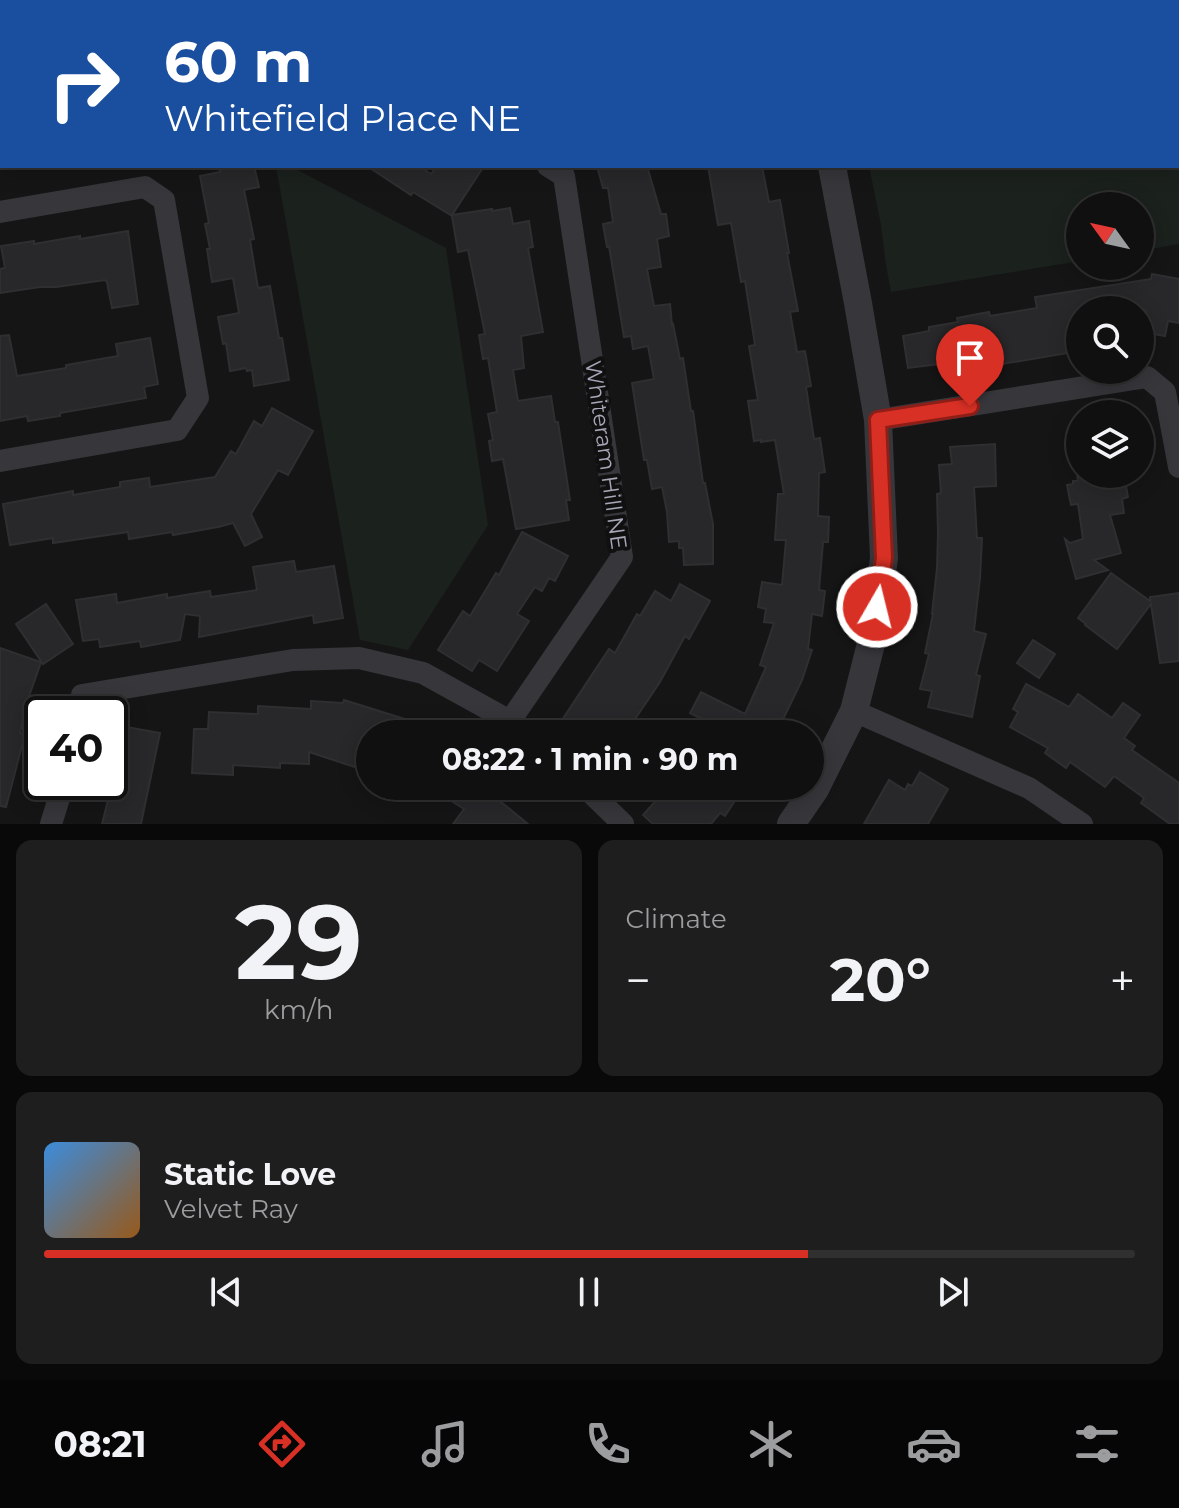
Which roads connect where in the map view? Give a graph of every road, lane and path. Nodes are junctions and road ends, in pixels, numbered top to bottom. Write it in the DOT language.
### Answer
graph roads {
  1 [pos="551,168"];
  2 [pos="832,168"];
  3 [pos="0,212"];
  4 [pos="878,420"];
  5 [pos="0,461"];
  6 [pos="1179,467"];
  7 [pos="82,696"];
  8 [pos="854,711"];
  9 [pos="503,720"];
  10 [pos="522,720"];
  11 [pos="58,800"];
  12 [pos="598,800"];
  13 [pos="51,824"];
  14 [pos="623,824"];
  15 [pos="791,824"];
  16 [pos="1082,824"];
  1 -- 10 [label="street, Whiteram Hill NE"];
  2 -- 4 [label="street"];
  3 -- 5 [label="street"];
  4 -- 6 [label="street"];
  4 -- 8 [label="street"];
  7 -- 9 [label="street"];
  8 -- 15 [label="street"];
  8 -- 16 [label="street"];
  11 -- 13 [label="street"];
  12 -- 14 [label="street"];
}
